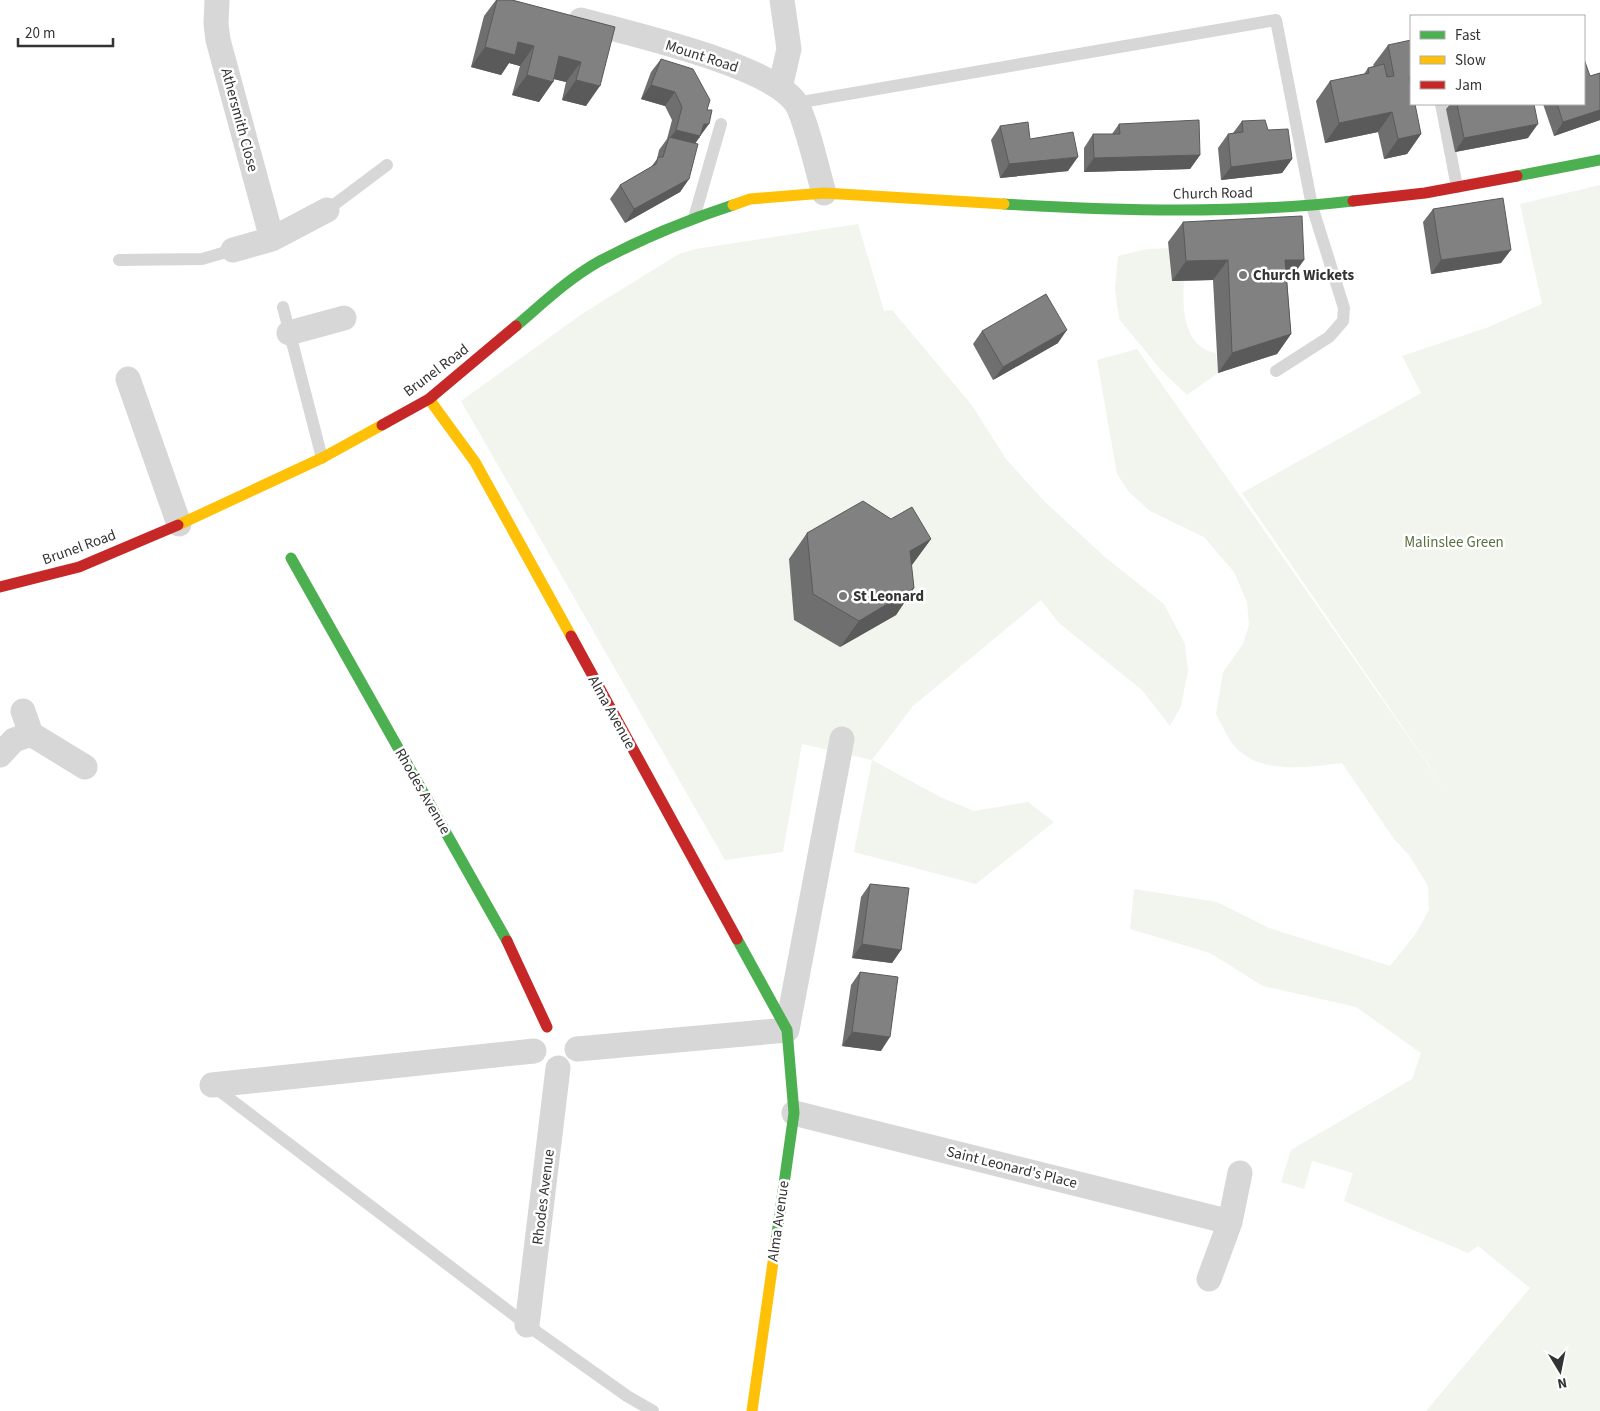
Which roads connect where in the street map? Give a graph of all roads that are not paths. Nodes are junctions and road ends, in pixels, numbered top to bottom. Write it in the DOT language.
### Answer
graph roads {
  1 [pos="217,0"];
  2 [pos="782,0"];
  3 [pos="557,14"];
  4 [pos="788,95"];
  5 [pos="1441,105"];
  6 [pos="721,124"];
  7 [pos="1600,160"];
  8 [pos="387,165"];
  9 [pos="1457,188"];
  10 [pos="824,193"];
  11 [pos="1312,206"];
  12 [pos="328,210"];
  13 [pos="694,218"];
  14 [pos="272,239"];
  15 [pos="233,250"];
  16 [pos="119,260"];
  17 [pos="283,307"];
  18 [pos="344,318"];
  19 [pos="289,332"];
  20 [pos="1276,371"];
  21 [pos="128,379"];
  22 [pos="429,399"];
  23 [pos="322,458"];
  24 [pos="180,524"];
  25 [pos="291,558"];
  26 [pos="0,587"];
  27 [pos="23,711"];
  28 [pos="31,734"];
  29 [pos="842,739"];
  30 [pos="0,756"];
  31 [pos="85,767"];
  32 [pos="546,1027"];
  33 [pos="787,1030"];
  34 [pos="577,1049"];
  35 [pos="534,1051"];
  36 [pos="558,1068"];
  37 [pos="212,1085"];
  38 [pos="794,1113"];
  39 [pos="1240,1173"];
  40 [pos="1230,1222"];
  41 [pos="1210,1279"];
  42 [pos="527,1325"];
  43 [pos="653,1411"];
  44 [pos="752,1411"];
  1 -- 14 [label="street, Athersmith Close"];
  2 -- 4 [label="street"];
  3 -- 4 [label="street, Mount Road"];
  4 -- 10 [label="street"];
  4 -- 11 [label="lane"];
  5 -- 9 [label="lane"];
  6 -- 13 [label="lane"];
  7 -- 9 [label="street, Church Road"];
  8 -- 12 [label="lane"];
  9 -- 11 [label="street, Church Road"];
  10 -- 11 [label="street, Church Road"];
  10 -- 13 [label="street, Brunel Road"];
  11 -- 20 [label="lane"];
  12 -- 14 [label="street"];
  13 -- 22 [label="street, Brunel Road"];
  14 -- 15 [label="street"];
  15 -- 16 [label="lane"];
  17 -- 19 [label="lane"];
  18 -- 19 [label="street"];
  19 -- 23 [label="lane"];
  21 -- 24 [label="street"];
  22 -- 23 [label="street, Brunel Road"];
  22 -- 33 [label="street, Alma Avenue"];
  23 -- 24 [label="street, Brunel Road"];
  24 -- 26 [label="street, Brunel Road"];
  25 -- 32 [label="street, Rhodes Avenue"];
  27 -- 28 [label="street"];
  28 -- 30 [label="street"];
  28 -- 31 [label="street"];
  29 -- 33 [label="street, Alma Avenue"];
  32 -- 34 [label="street"];
  32 -- 35 [label="street"];
  33 -- 34 [label="street"];
  33 -- 38 [label="street, Alma Avenue"];
  34 -- 36 [label="street"];
  35 -- 36 [label="street"];
  35 -- 37 [label="street"];
  36 -- 42 [label="street, Rhodes Avenue"];
  37 -- 42 [label="lane"];
  38 -- 40 [label="street, Saint Leonard's Place"];
  38 -- 44 [label="street, Alma Avenue"];
  39 -- 40 [label="street"];
  40 -- 41 [label="street"];
  42 -- 43 [label="lane"];
}
